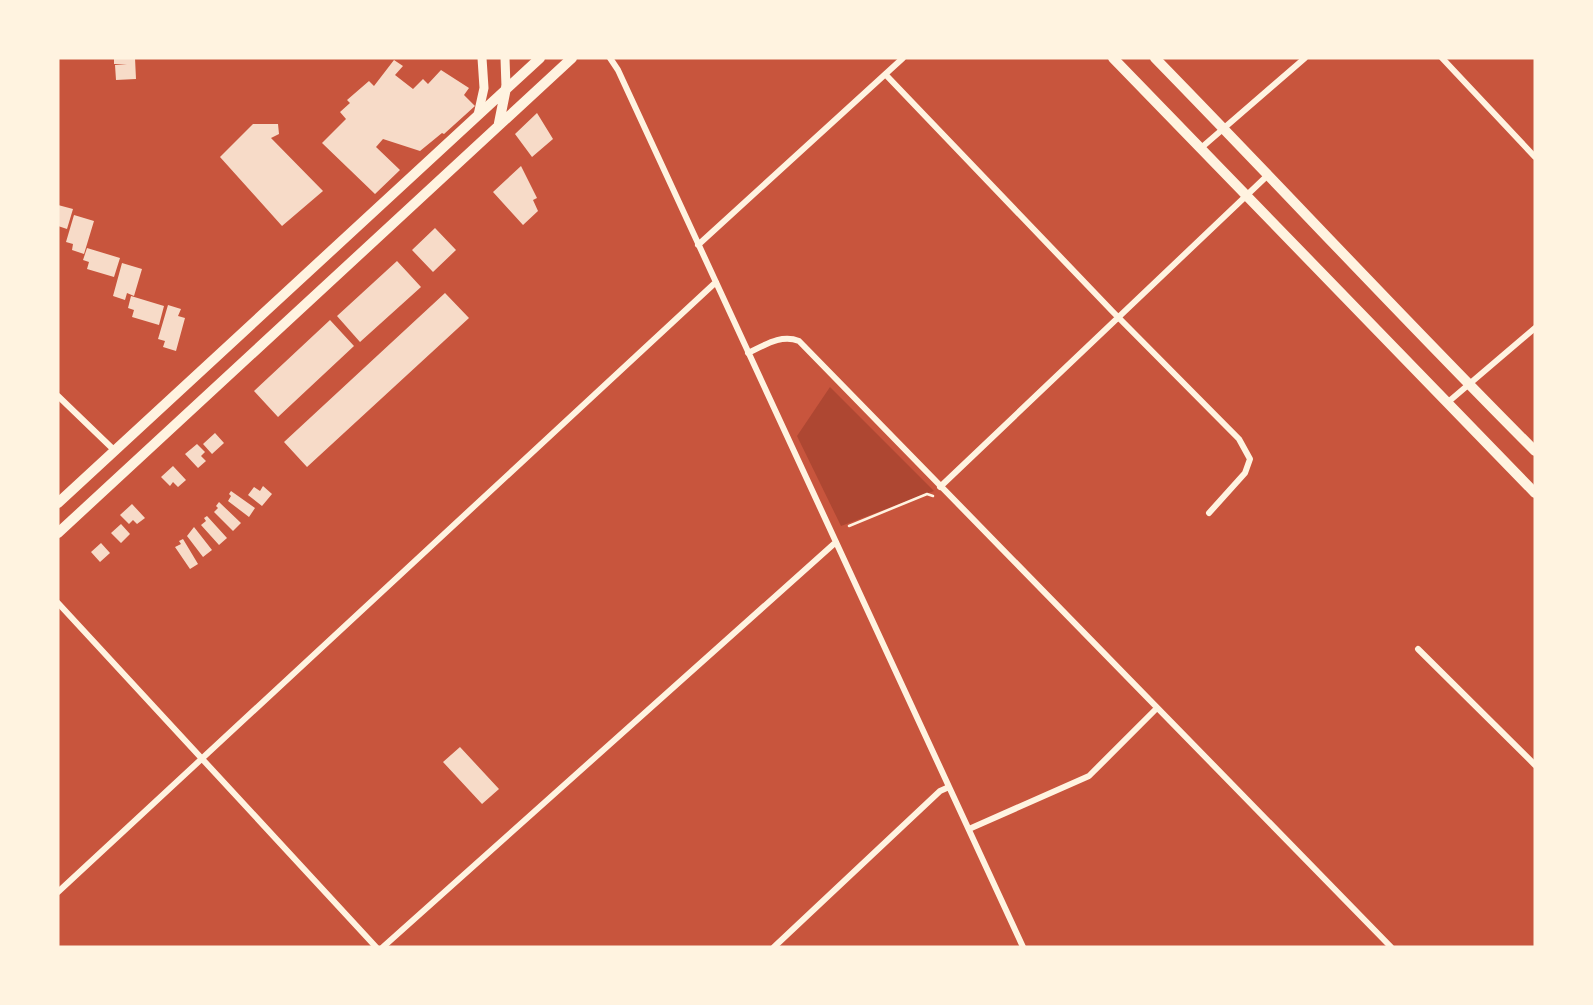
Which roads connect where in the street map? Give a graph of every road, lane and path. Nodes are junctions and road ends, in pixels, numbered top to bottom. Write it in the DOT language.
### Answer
graph roads {
  1 [pos="482,58"];
  2 [pos="505,58"];
  3 [pos="540,58"];
  4 [pos="572,58"];
  5 [pos="903,58"];
  6 [pos="1113,58"];
  7 [pos="1155,58"];
  8 [pos="1305,58"];
  9 [pos="1442,58"];
  10 [pos="611,59"];
  11 [pos="886,75"];
  12 [pos="506,87"];
  13 [pos="478,115"];
  14 [pos="498,126"];
  15 [pos="1224,128"];
  16 [pos="1201,148"];
  17 [pos="1535,157"];
  18 [pos="1269,174"];
  19 [pos="1247,195"];
  20 [pos="698,245"];
  21 [pos="716,282"];
  22 [pos="1118,317"];
  23 [pos="1535,328"];
  24 [pos="748,353"];
  25 [pos="1469,385"];
  26 [pos="60,398"];
  27 [pos="1447,403"];
  28 [pos="114,450"];
  29 [pos="1535,451"];
  30 [pos="940,487"];
  31 [pos="1535,493"];
  32 [pos="934,496"];
  33 [pos="58,503"];
  34 [pos="1209,513"];
  35 [pos="849,526"];
  36 [pos="58,533"];
  37 [pos="836,542"];
  38 [pos="58,603"];
  39 [pos="1418,649"];
  40 [pos="1157,708"];
  41 [pos="200,758"];
  42 [pos="1535,765"];
  43 [pos="949,787"];
  44 [pos="969,829"];
  45 [pos="58,892"];
  46 [pos="376,947"];
  47 [pos="383,947"];
  48 [pos="774,947"];
  49 [pos="1023,947"];
  50 [pos="1391,947"];
  1 -- 13 [label="main road"];
  2 -- 12 [label="main road"];
  3 -- 12 [label="highway"];
  4 -- 14 [label="highway"];
  5 -- 11 [label="street"];
  6 -- 16 [label="highway"];
  7 -- 15 [label="highway"];
  8 -- 15 [label="street"];
  9 -- 17 [label="street"];
  10 -- 20 [label="street"];
  11 -- 20 [label="street"];
  11 -- 22 [label="street"];
  12 -- 13 [label="highway"];
  12 -- 14 [label="highway"];
  13 -- 28 [label="highway"];
  14 -- 36 [label="highway"];
  15 -- 16 [label="street"];
  15 -- 18 [label="highway"];
  16 -- 19 [label="highway"];
  18 -- 19 [label="street"];
  18 -- 25 [label="highway"];
  19 -- 22 [label="street"];
  19 -- 27 [label="highway"];
  20 -- 21 [label="street"];
  21 -- 24 [label="street"];
  21 -- 41 [label="street"];
  22 -- 30 [label="street"];
  22 -- 34 [label="street"];
  23 -- 25 [label="street"];
  24 -- 30 [label="street"];
  24 -- 37 [label="street"];
  25 -- 27 [label="street"];
  25 -- 29 [label="highway"];
  26 -- 28 [label="street"];
  27 -- 31 [label="highway"];
  28 -- 33 [label="highway"];
  30 -- 40 [label="street"];
  32 -- 35 [label="path"];
  37 -- 43 [label="street"];
  37 -- 47 [label="street"];
  38 -- 41 [label="street"];
  39 -- 42 [label="street"];
  40 -- 44 [label="street"];
  40 -- 50 [label="street"];
  41 -- 45 [label="street"];
  41 -- 46 [label="street"];
  43 -- 44 [label="street"];
  43 -- 48 [label="street"];
  44 -- 49 [label="street"];
}
